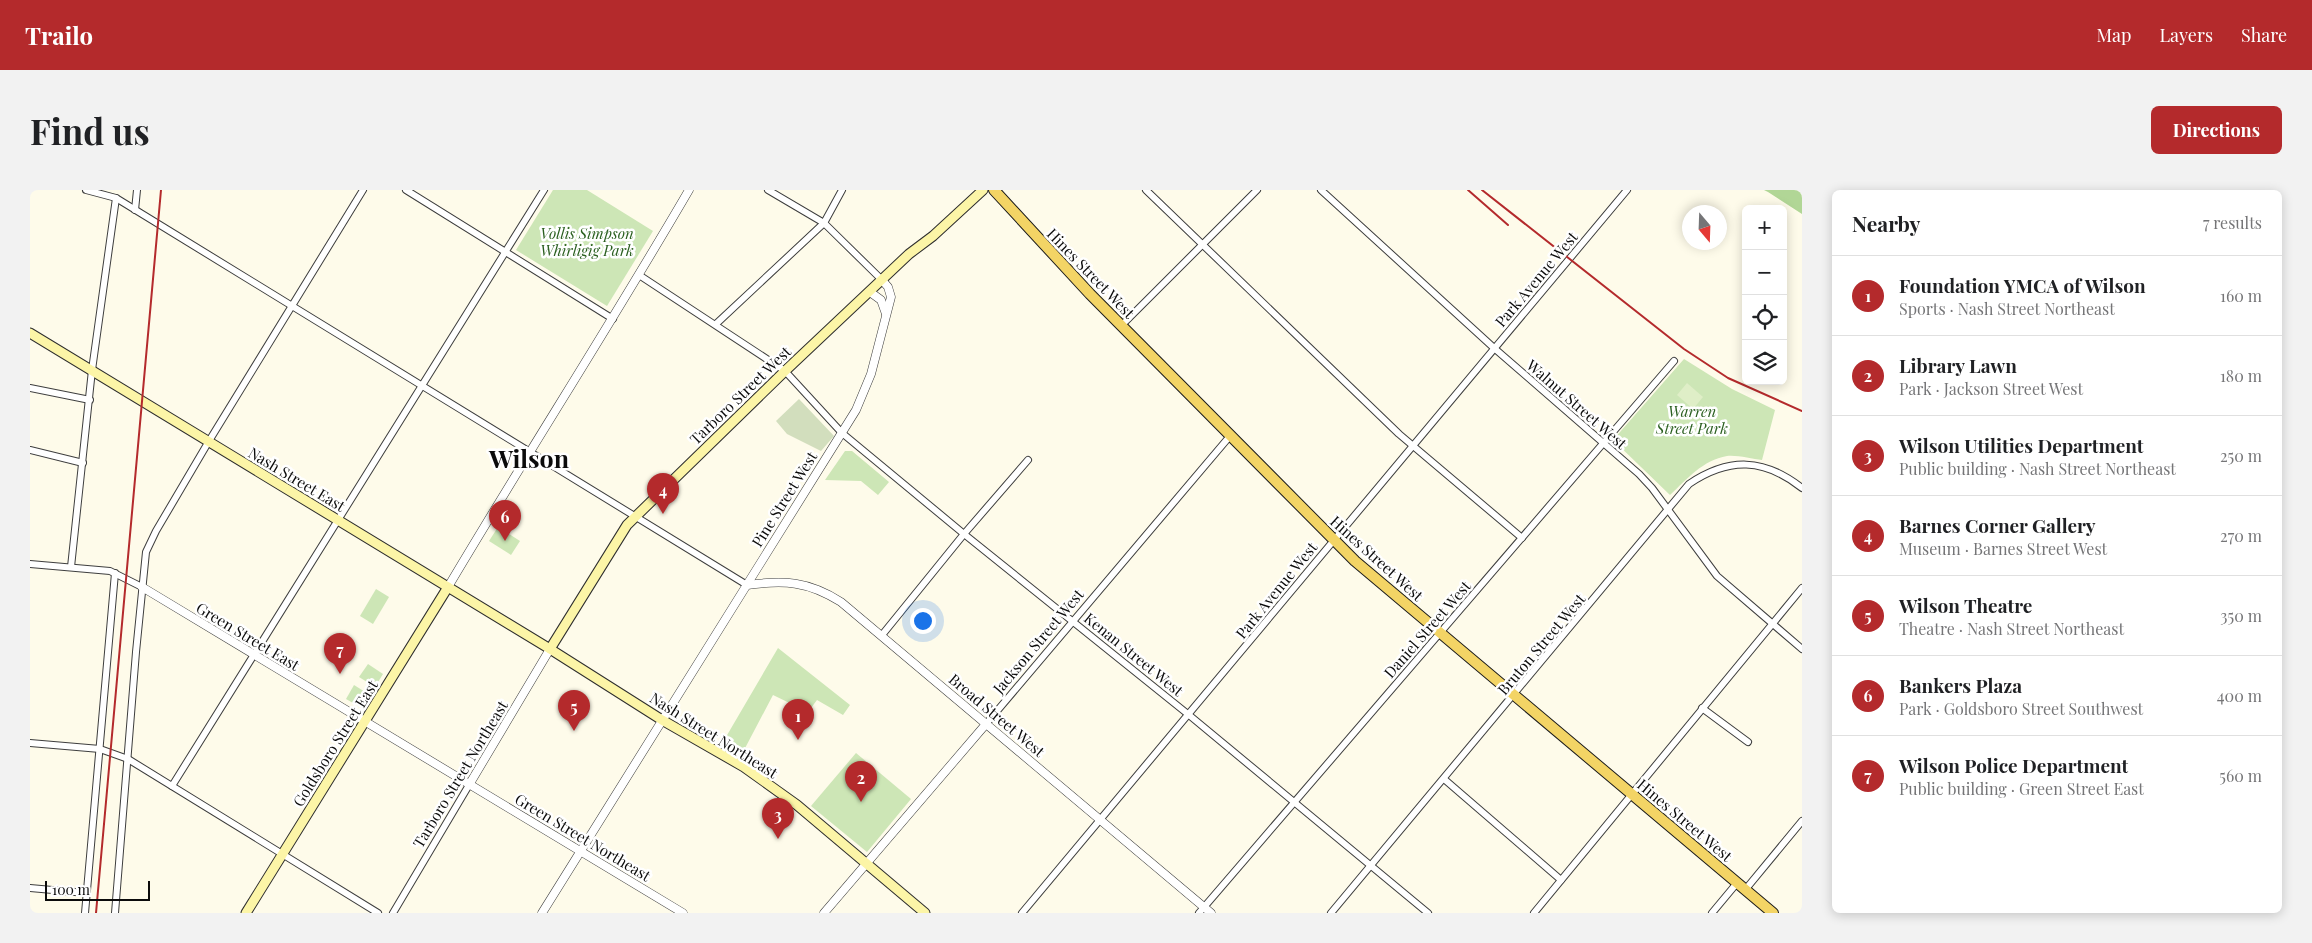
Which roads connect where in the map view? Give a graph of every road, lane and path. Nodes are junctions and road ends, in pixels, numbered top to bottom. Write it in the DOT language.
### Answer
graph roads {
  1 [pos="86,190"];
  2 [pos="136,190"];
  3 [pos="363,190"];
  4 [pos="406,190"];
  5 [pos="544,190"];
  6 [pos="689,190"];
  7 [pos="768,190"];
  8 [pos="842,190"];
  9 [pos="983,190"];
  10 [pos="994,190"];
  11 [pos="1146,190"];
  12 [pos="1257,190"];
  13 [pos="1321,190"];
  14 [pos="1627,190"];
  15 [pos="116,198"];
  16 [pos="135,210"];
  17 [pos="824,223"];
  18 [pos="1203,244"];
  19 [pos="506,251"];
  20 [pos="639,275"];
  21 [pos="882,280"];
  22 [pos="870,292"];
  23 [pos="292,306"];
  24 [pos="886,315"];
  25 [pos="613,319"];
  26 [pos="716,324"];
  27 [pos="1121,326"];
  28 [pos="30,332"];
  29 [pos="1494,348"];
  30 [pos="1674,361"];
  31 [pos="92,370"];
  32 [pos="785,371"];
  33 [pos="422,387"];
  34 [pos="30,388"];
  35 [pos="90,400"];
  36 [pos="842,432"];
  37 [pos="1230,436"];
  38 [pos="209,441"];
  39 [pos="1603,443"];
  40 [pos="1413,444"];
  41 [pos="30,450"];
  42 [pos="528,451"];
  43 [pos="1028,460"];
  44 [pos="82,462"];
  45 [pos="1802,488"];
  46 [pos="1668,509"];
  47 [pos="635,517"];
  48 [pos="337,520"];
  49 [pos="964,534"];
  50 [pos="1522,538"];
  51 [pos="1334,540"];
  52 [pos="30,564"];
  53 [pos="71,567"];
  54 [pos="115,573"];
  55 [pos="746,585"];
  56 [pos="448,586"];
  57 [pos="142,587"];
  58 [pos="1802,588"];
  59 [pos="1073,621"];
  60 [pos="1772,624"];
  61 [pos="1440,634"];
  62 [pos="882,635"];
  63 [pos="550,649"];
  64 [pos="1802,649"];
  65 [pos="254,655"];
  66 [pos="1514,695"];
  67 [pos="1702,708"];
  68 [pos="1190,714"];
  69 [pos="662,720"];
  70 [pos="364,722"];
  71 [pos="986,724"];
  72 [pos="1748,742"];
  73 [pos="30,743"];
  74 [pos="100,749"];
  75 [pos="128,759"];
  76 [pos="1444,779"];
  77 [pos="469,785"];
  78 [pos="172,786"];
  79 [pos="1632,794"];
  80 [pos="1295,802"];
  81 [pos="1802,821"];
  82 [pos="1100,822"];
  83 [pos="580,852"];
  84 [pos="282,854"];
  85 [pos="866,864"];
  86 [pos="1371,866"];
  87 [pos="1561,880"];
  88 [pos="1741,887"];
  89 [pos="30,888"];
  90 [pos="86,893"];
  91 [pos="1202,910"];
  92 [pos="85,913"];
  93 [pos="115,913"];
  94 [pos="246,913"];
  95 [pos="378,913"];
  96 [pos="392,913"];
  97 [pos="542,913"];
  98 [pos="683,913"];
  99 [pos="824,913"];
  100 [pos="926,913"];
  101 [pos="1022,913"];
  102 [pos="1211,913"];
  103 [pos="1331,913"];
  104 [pos="1428,913"];
  105 [pos="1534,913"];
  106 [pos="1712,913"];
  107 [pos="1773,913"];
  1 -- 15 [label="street"];
  2 -- 16 [label="street"];
  3 -- 23 [label="street"];
  4 -- 19 [label="street"];
  5 -- 19 [label="street"];
  6 -- 20 [label="street"];
  7 -- 17 [label="street"];
  8 -- 17 [label="street"];
  9 -- 21 [label="main road, Tarboro Street West"];
  10 -- 27 [label="main road, Hines Street West"];
  11 -- 18 [label="street"];
  12 -- 18 [label="street"];
  13 -- 29 [label="street, Walnut Street West"];
  14 -- 29 [label="street, Park Avenue West"];
  15 -- 16 [label="street"];
  15 -- 31 [label="street"];
  16 -- 23 [label="street"];
  17 -- 21 [label="street"];
  17 -- 26 [label="street"];
  18 -- 27 [label="street"];
  18 -- 40 [label="street"];
  19 -- 25 [label="street"];
  19 -- 33 [label="street"];
  20 -- 25 [label="street"];
  20 -- 26 [label="street, Kenan Street West"];
  21 -- 22 [label="main road, Tarboro Street West"];
  21 -- 24 [label="street, Pine Street West"];
  22 -- 24 [label="street"];
  22 -- 32 [label="main road, Tarboro Street West"];
  23 -- 33 [label="street"];
  23 -- 38 [label="street"];
  24 -- 36 [label="street, Pine Street West"];
  25 -- 42 [label="street"];
  26 -- 32 [label="street, Kenan Street West"];
  27 -- 37 [label="main road, Hines Street West"];
  28 -- 31 [label="main road, Nash Street East"];
  29 -- 39 [label="street, Walnut Street West"];
  29 -- 40 [label="street, Park Avenue West"];
  30 -- 39 [label="street, Daniel Street West"];
  31 -- 35 [label="street"];
  31 -- 38 [label="main road, Nash Street East"];
  32 -- 36 [label="street, Kenan Street West"];
  32 -- 47 [label="main road, Tarboro Street West"];
  33 -- 42 [label="street"];
  33 -- 48 [label="street"];
  34 -- 35 [label="street"];
  35 -- 44 [label="street"];
  36 -- 49 [label="street, Kenan Street West"];
  36 -- 55 [label="street, Pine Street West"];
  37 -- 51 [label="main road, Hines Street West"];
  37 -- 59 [label="street, Jackson Street West"];
  38 -- 48 [label="main road, Nash Street East"];
  38 -- 57 [label="street"];
  39 -- 46 [label="street, Walnut Street West"];
  39 -- 50 [label="street, Daniel Street West"];
  40 -- 50 [label="street"];
  40 -- 51 [label="street, Park Avenue West"];
  41 -- 44 [label="street"];
  42 -- 47 [label="street"];
  42 -- 56 [label="street"];
  43 -- 49 [label="street"];
  44 -- 53 [label="street"];
  45 -- 46 [label="street, Bruton Street West"];
  46 -- 60 [label="street, Walnut Street West"];
  46 -- 66 [label="street, Bruton Street West"];
  47 -- 55 [label="street"];
  47 -- 63 [label="main road, Tarboro Street West"];
  48 -- 56 [label="main road, Nash Street East"];
  48 -- 65 [label="street"];
  49 -- 59 [label="street, Kenan Street West"];
  49 -- 62 [label="street"];
  50 -- 61 [label="street, Daniel Street West"];
  51 -- 61 [label="main road, Hines Street West"];
  51 -- 68 [label="street, Park Avenue West"];
  52 -- 53 [label="street"];
  53 -- 54 [label="street"];
  54 -- 57 [label="street"];
  54 -- 74 [label="street"];
  55 -- 62 [label="street, Broad Street West"];
  55 -- 69 [label="street, Pine Street West"];
  56 -- 63 [label="main road, Nash Street East"];
  56 -- 70 [label="main road, Goldsboro Street East"];
  57 -- 65 [label="street, Green Street East"];
  57 -- 75 [label="street"];
  58 -- 60 [label="street"];
  59 -- 68 [label="street, Kenan Street West"];
  59 -- 71 [label="street, Jackson Street West"];
  60 -- 64 [label="street, Walnut Street West"];
  60 -- 67 [label="street"];
  61 -- 66 [label="main road, Hines Street West"];
  61 -- 80 [label="street, Daniel Street West"];
  62 -- 71 [label="street, Broad Street West"];
  63 -- 69 [label="main road, Nash Street Northeast"];
  63 -- 77 [label="street, Tarboro Street Northeast"];
  65 -- 70 [label="street, Green Street East"];
  65 -- 78 [label="street"];
  66 -- 76 [label="street, Bruton Street West"];
  66 -- 79 [label="main road, Hines Street West"];
  67 -- 72 [label="street"];
  67 -- 79 [label="street"];
  68 -- 80 [label="street, Kenan Street West"];
  68 -- 82 [label="street, Park Avenue West"];
  69 -- 83 [label="street, Pine Street West"];
  69 -- 85 [label="main road, Nash Street Northeast"];
  70 -- 77 [label="street, Green Street East"];
  70 -- 84 [label="main road, Goldsboro Street East"];
  71 -- 82 [label="street, Broad Street West"];
  71 -- 85 [label="street, Jackson Street West"];
  73 -- 74 [label="street"];
  74 -- 75 [label="street"];
  74 -- 90 [label="street"];
  75 -- 78 [label="street"];
  75 -- 93 [label="street"];
  76 -- 86 [label="street, Bruton Street West"];
  76 -- 87 [label="street"];
  77 -- 83 [label="street, Green Street Northeast"];
  77 -- 96 [label="street, Tarboro Street Northeast"];
  78 -- 84 [label="street"];
  79 -- 87 [label="street"];
  79 -- 88 [label="main road, Hines Street West"];
  80 -- 86 [label="street, Kenan Street West"];
  80 -- 91 [label="street, Daniel Street West"];
  81 -- 88 [label="street"];
  82 -- 91 [label="street, Broad Street West"];
  82 -- 101 [label="street, Park Avenue West"];
  83 -- 97 [label="street, Pine Street West"];
  83 -- 98 [label="street, Green Street Northeast"];
  84 -- 94 [label="main road, Goldsboro Street East"];
  84 -- 95 [label="street"];
  85 -- 99 [label="street, Jackson Street West"];
  85 -- 100 [label="main road, Nash Street Northeast"];
  86 -- 103 [label="street, Bruton Street West"];
  86 -- 104 [label="street, Kenan Street West"];
  87 -- 105 [label="street"];
  88 -- 106 [label="street"];
  88 -- 107 [label="main road, Hines Street West"];
  89 -- 90 [label="street"];
  90 -- 92 [label="street"];
  91 -- 102 [label="street, Broad Street West"];
}
